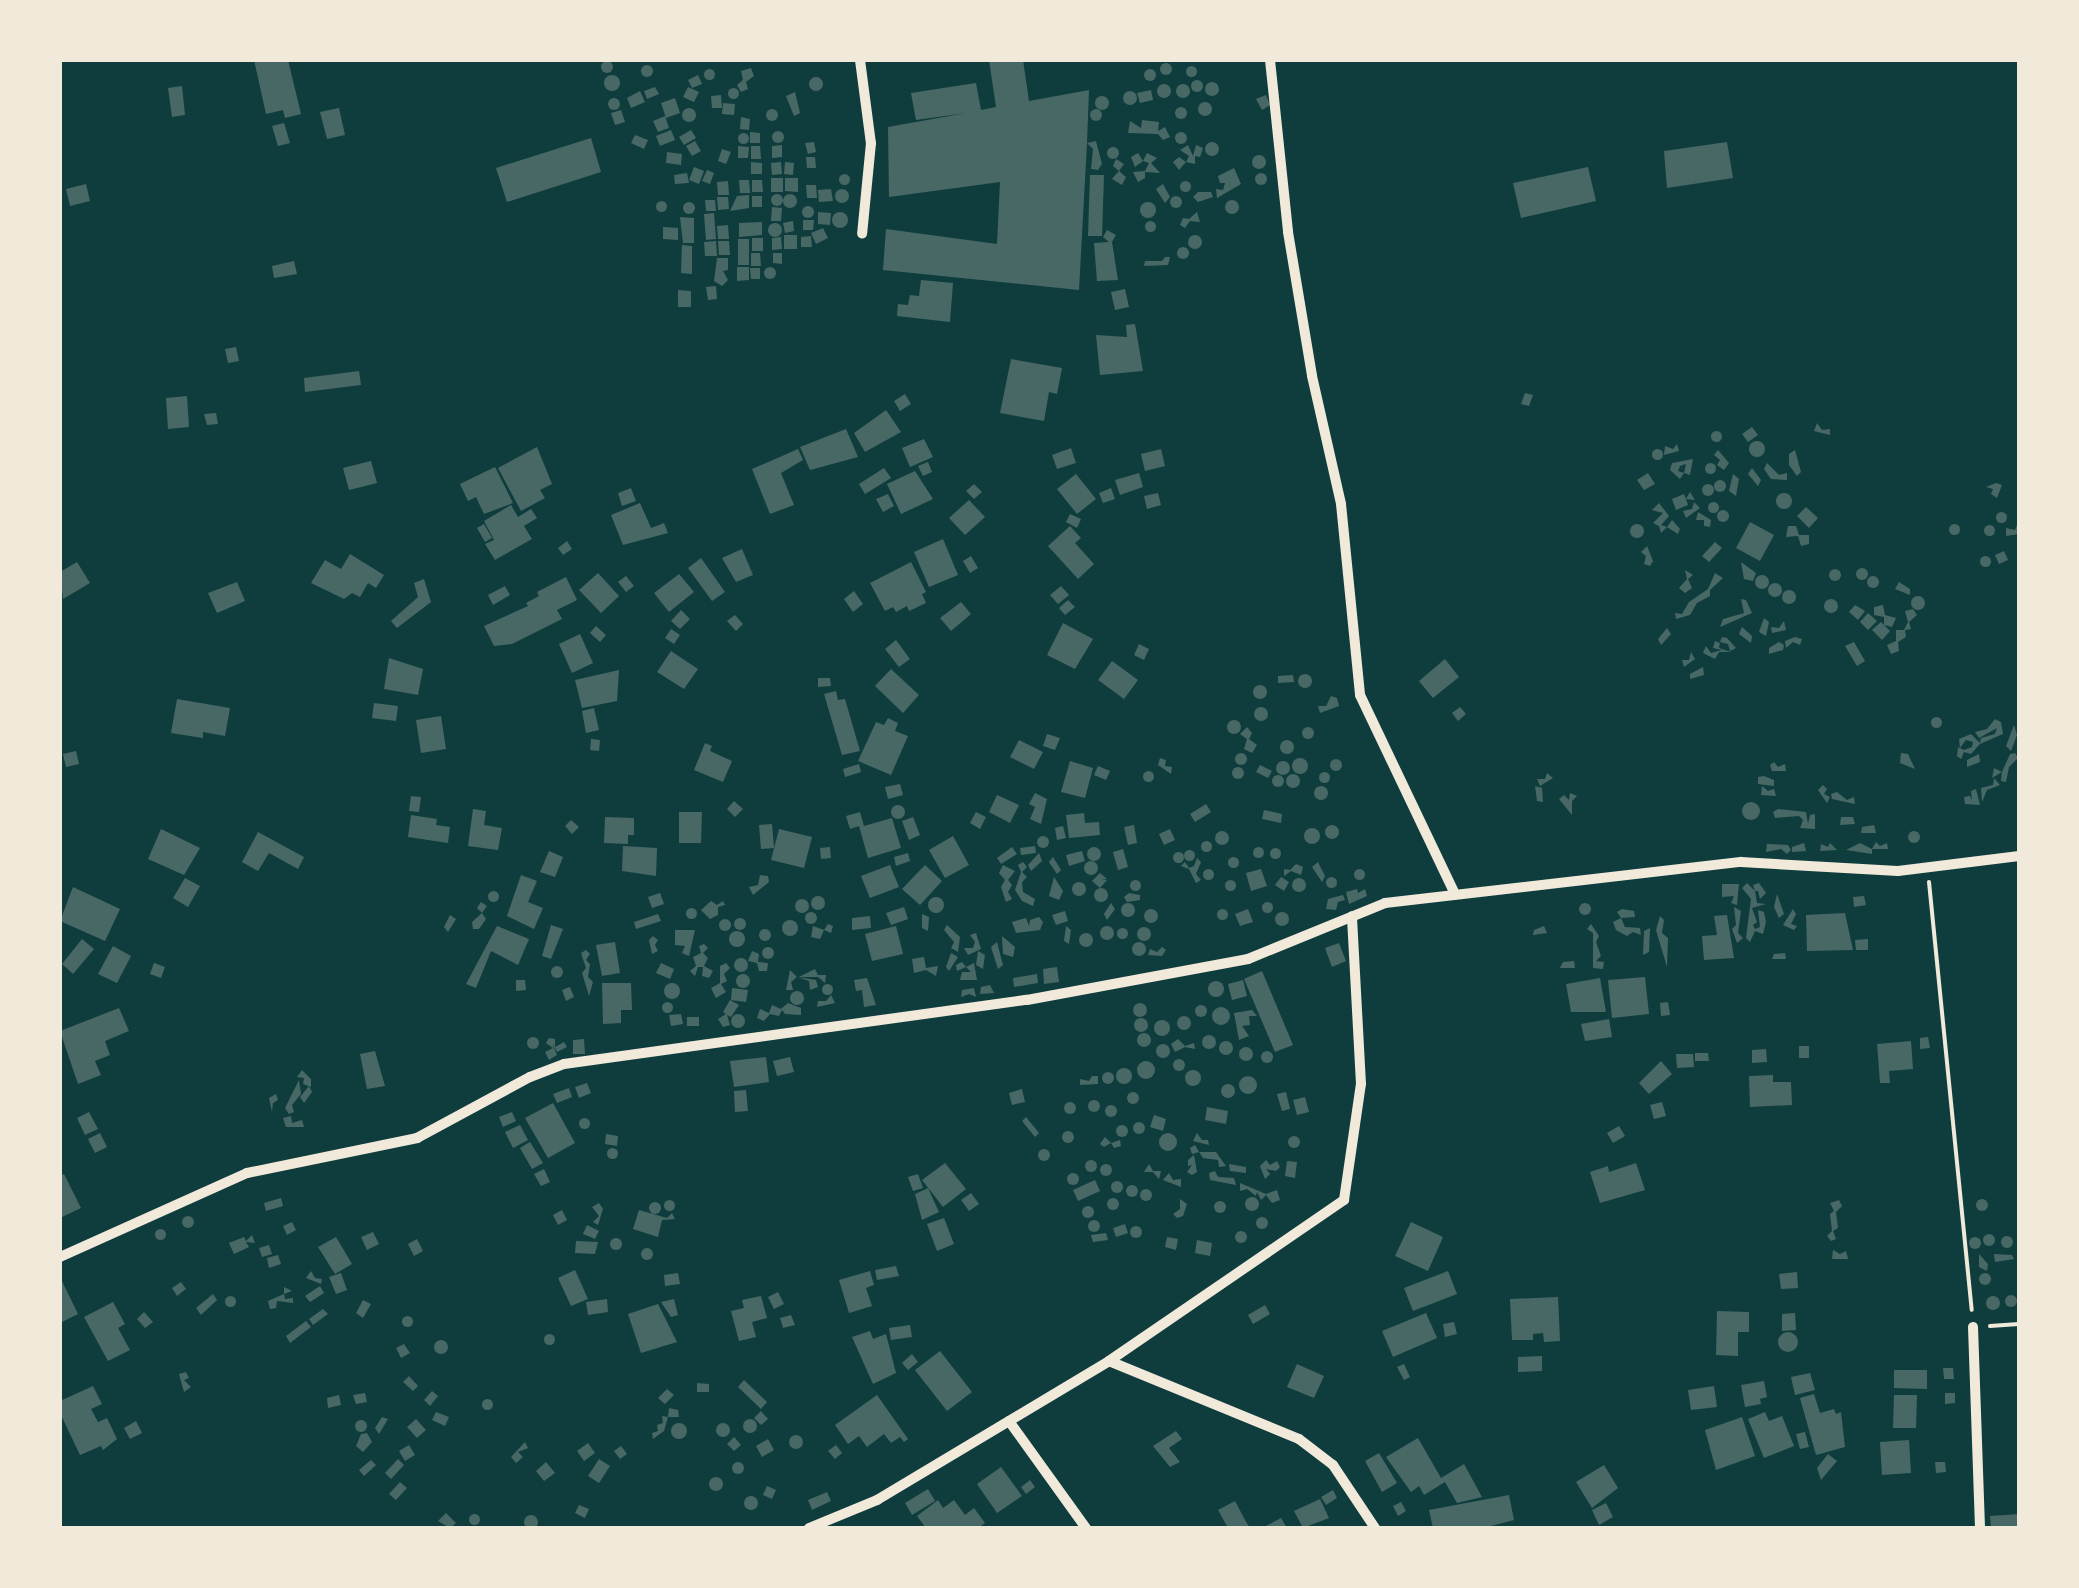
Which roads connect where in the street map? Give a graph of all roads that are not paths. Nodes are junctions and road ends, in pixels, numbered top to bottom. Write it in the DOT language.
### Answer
graph roads {
  1 [pos="860,60"];
  2 [pos="1270,60"];
  3 [pos="862,234"];
  4 [pos="2019,856"];
  5 [pos="1455,894"];
  6 [pos="1352,916"];
  7 [pos="60,1257"];
  8 [pos="1973,1328"];
  9 [pos="1110,1360"];
  10 [pos="1009,1421"];
  11 [pos="809,1528"];
  12 [pos="1086,1528"];
  13 [pos="1375,1528"];
  14 [pos="1980,1528"];
  1 -- 3 [label="street"];
  2 -- 5 [label="street"];
  4 -- 5 [label="street"];
  5 -- 6 [label="street"];
  6 -- 7 [label="street"];
  6 -- 9 [label="street"];
  8 -- 14 [label="street"];
  9 -- 10 [label="street"];
  9 -- 13 [label="street"];
  10 -- 11 [label="street"];
  10 -- 12 [label="street"];
}
